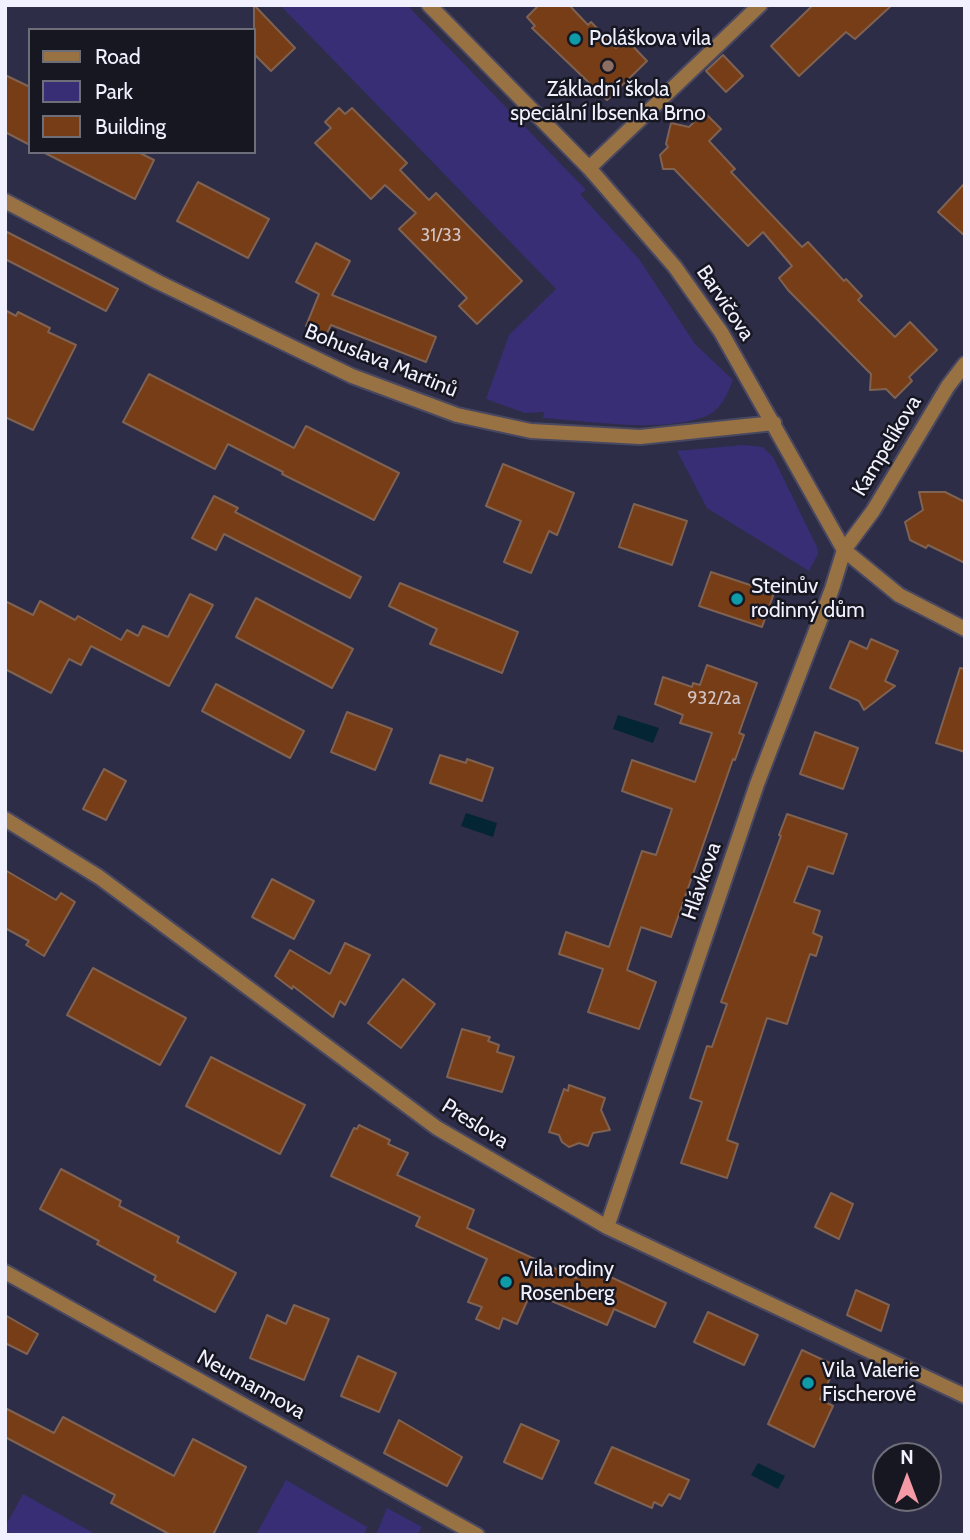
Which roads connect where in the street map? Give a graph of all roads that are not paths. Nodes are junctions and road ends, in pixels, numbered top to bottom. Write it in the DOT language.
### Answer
graph roads {
  1 [pos="429,5"];
  2 [pos="760,5"];
  3 [pos="589,168"];
  4 [pos="5,201"];
  5 [pos="965,364"];
  6 [pos="774,424"];
  7 [pos="844,550"];
  8 [pos="965,629"];
  9 [pos="5,819"];
  10 [pos="607,1227"];
  11 [pos="5,1272"];
  12 [pos="965,1396"];
  13 [pos="477,1535"];
  1 -- 3 [label="street, Barvičova"];
  2 -- 3 [label="street"];
  3 -- 6 [label="street, Barvičova"];
  4 -- 6 [label="street, Bohuslava Martinů"];
  5 -- 7 [label="street, Kampelíkova"];
  6 -- 7 [label="street, Barvičova"];
  7 -- 8 [label="street, Barvičova"];
  7 -- 10 [label="street, Hlávkova"];
  9 -- 10 [label="street, Preslova"];
  10 -- 12 [label="street, Preslova"];
  11 -- 13 [label="street, Neumannova"];
}
